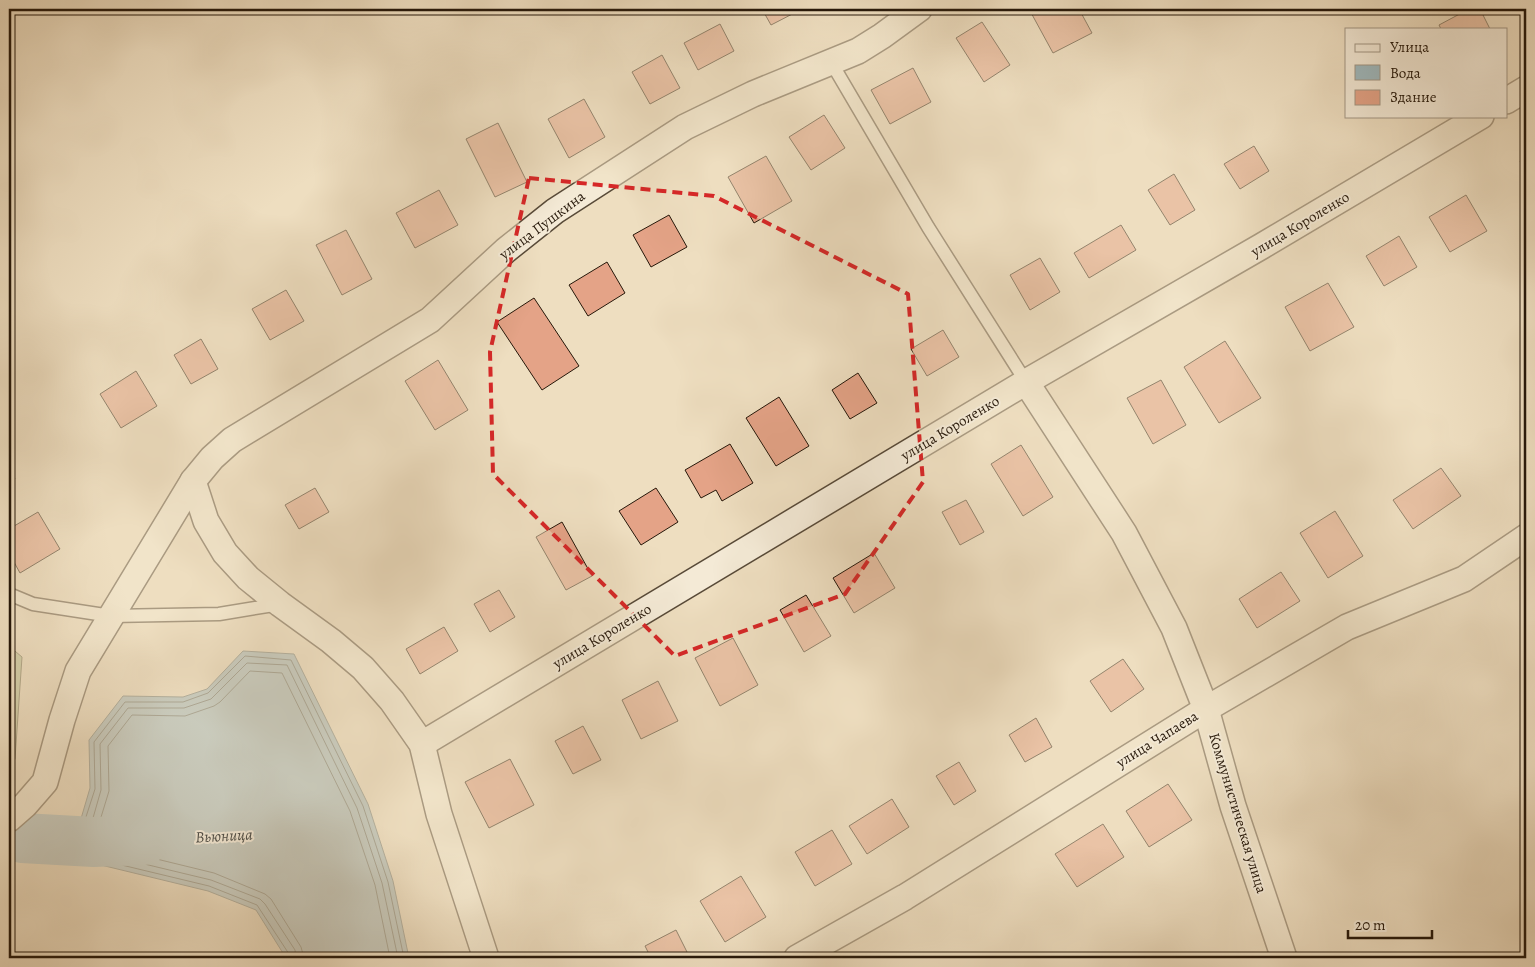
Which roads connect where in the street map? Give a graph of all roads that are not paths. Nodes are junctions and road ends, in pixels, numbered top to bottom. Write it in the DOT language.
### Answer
graph roads {
  1 [pos="919,9"];
  2 [pos="831,62"];
  3 [pos="1526,89"];
  4 [pos="1508,100"];
  5 [pos="1478,118"];
  6 [pos="1026,382"];
  7 [pos="193,481"];
  8 [pos="1526,537"];
  9 [pos="9,594"];
  10 [pos="280,604"];
  11 [pos="111,616"];
  12 [pos="1206,709"];
  13 [pos="422,744"];
  14 [pos="9,819"];
  15 [pos="486,958"];
  16 [pos="797,958"];
  17 [pos="1284,958"];
  1 -- 2 [label="street, улица Пушкина"];
  2 -- 6 [label="lane"];
  2 -- 7 [label="street, улица Пушкина"];
  3 -- 4 [label="street"];
  5 -- 6 [label="street, улица Короленко"];
  6 -- 12 [label="street, Коммунистическая улица"];
  6 -- 13 [label="street, улица Короленко"];
  7 -- 10 [label="street"];
  7 -- 11 [label="street, улица Пушкина"];
  8 -- 12 [label="street, улица Чапаева"];
  9 -- 11 [label="lane"];
  10 -- 11 [label="lane"];
  10 -- 13 [label="street"];
  11 -- 14 [label="street, улица Пушкина"];
  12 -- 16 [label="street, улица Чапаева"];
  12 -- 17 [label="street, Коммунистическая улица"];
  13 -- 15 [label="street"];
}
